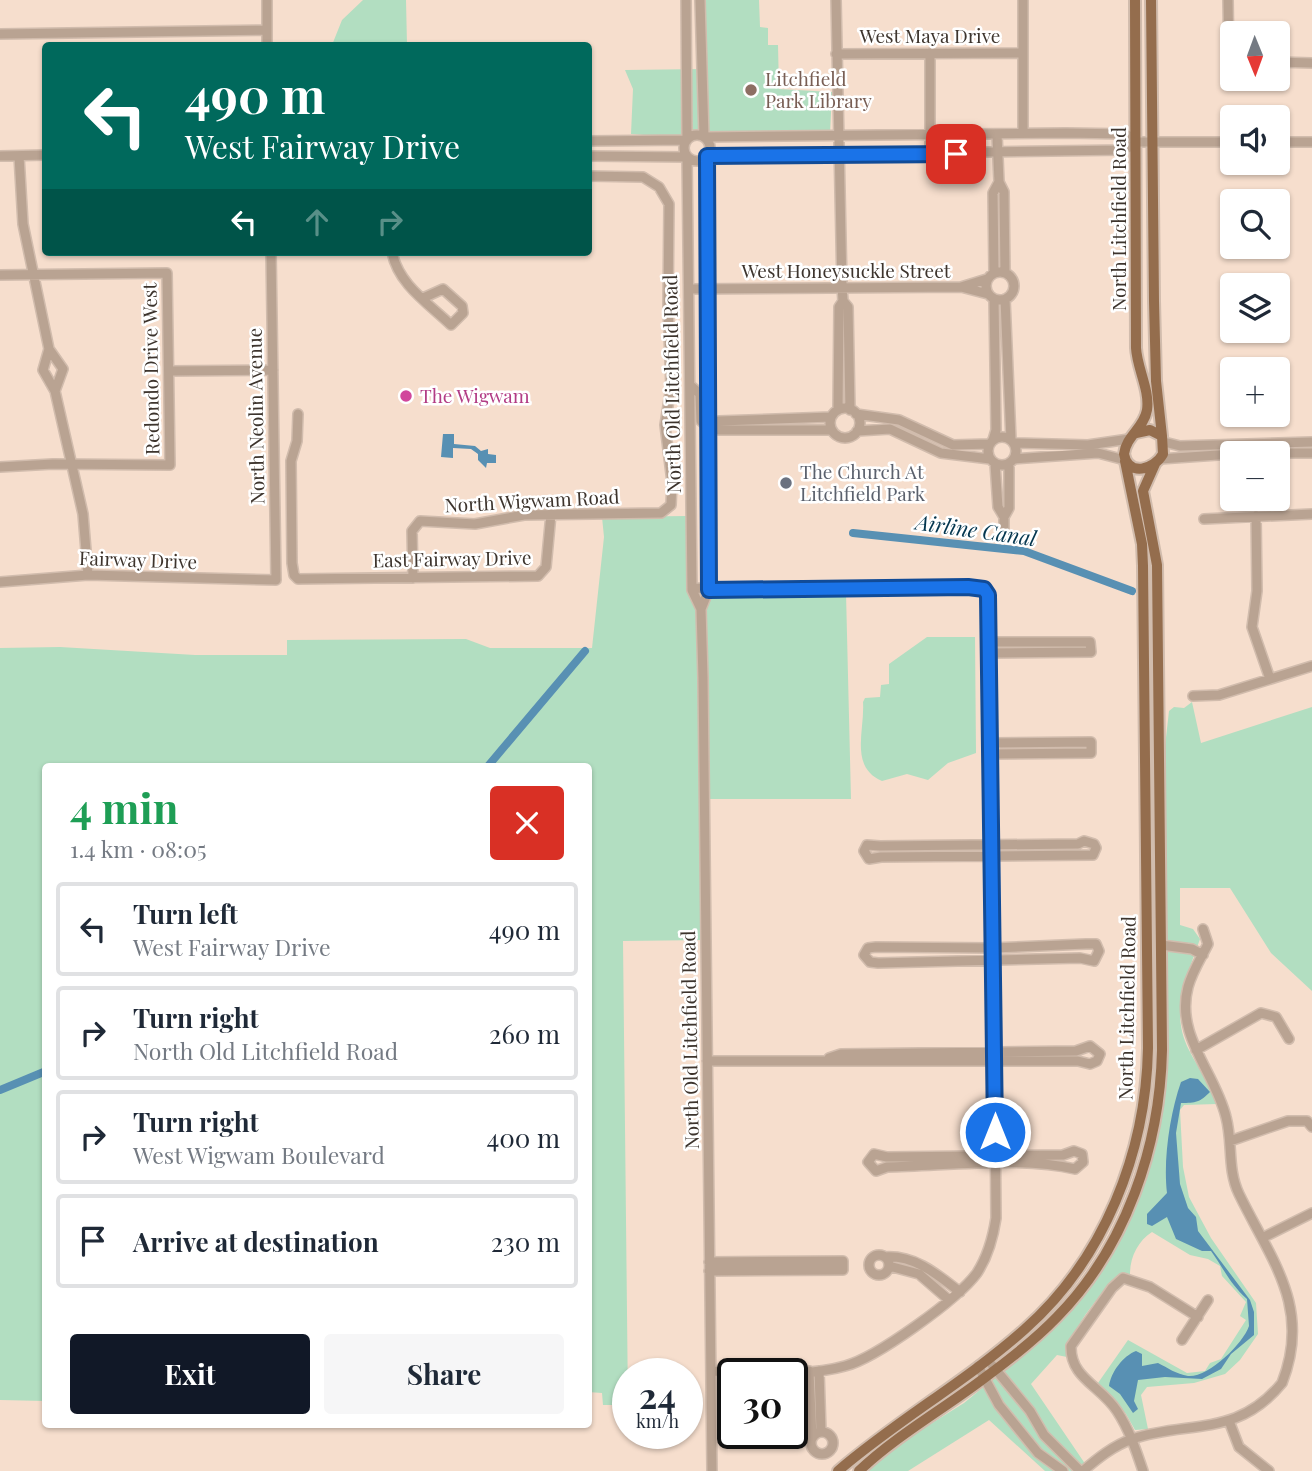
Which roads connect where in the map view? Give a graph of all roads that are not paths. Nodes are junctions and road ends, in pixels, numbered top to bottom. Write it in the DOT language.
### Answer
graph roads {
  1 [pos="267,0"];
  2 [pos="686,0"];
  3 [pos="701,0"];
  4 [pos="836,0"];
  5 [pos="1023,0"];
  6 [pos="1135,0"];
  7 [pos="1151,0"];
  8 [pos="1228,0"];
  9 [pos="1229,21"];
  10 [pos="267,30"];
  11 [pos="0,34"];
  12 [pos="267,42"];
  13 [pos="930,53"];
  14 [pos="1023,53"];
  15 [pos="836,54"];
  16 [pos="1290,62"];
  17 [pos="1312,63"];
  18 [pos="1023,133"];
  19 [pos="997,134"];
  20 [pos="932,135"];
  21 [pos="704,137"];
  22 [pos="687,140"];
  23 [pos="592,141"];
  24 [pos="1138,142"];
  25 [pos="1153,142"];
  26 [pos="1220,142"];
  27 [pos="1290,142"];
  28 [pos="1312,142"];
  29 [pos="838,147"];
  30 [pos="998,153"];
  31 [pos="930,154"];
  32 [pos="42,155"];
  33 [pos="0,156"];
  34 [pos="19,156"];
  35 [pos="592,156"];
  36 [pos="707,156"];
  37 [pos="687,157"];
  38 [pos="592,176"];
  39 [pos="999,182"];
  40 [pos="271,256"];
  41 [pos="393,256"];
  42 [pos="1005,273"];
  43 [pos="0,275"];
  44 [pos="32,275"];
  45 [pos="991,276"];
  46 [pos="961,287"];
  47 [pos="842,288"];
  48 [pos="689,289"];
  49 [pos="706,289"];
  50 [pos="991,297"];
  51 [pos="423,298"];
  52 [pos="1005,299"];
  53 [pos="843,301"];
  54 [pos="50,349"];
  55 [pos="273,370"];
  56 [pos="169,371"];
  57 [pos="690,384"];
  58 [pos="55,391"];
  59 [pos="853,412"];
  60 [pos="835,413"];
  61 [pos="298,414"];
  62 [pos="711,426"];
  63 [pos="832,430"];
  64 [pos="857,431"];
  65 [pos="1132,436"];
  66 [pos="1163,439"];
  67 [pos="991,442"];
  68 [pos="1012,442"];
  69 [pos="1312,442"];
  70 [pos="1290,453"];
  71 [pos="1312,453"];
  72 [pos="1220,455"];
  73 [pos="1011,461"];
  74 [pos="1125,461"];
  75 [pos="993,462"];
  76 [pos="1157,462"];
  77 [pos="70,464"];
  78 [pos="0,467"];
  79 [pos="551,514"];
  80 [pos="1312,514"];
  81 [pos="1256,516"];
  82 [pos="1004,517"];
  83 [pos="1204,519"];
  84 [pos="1004,528"];
  85 [pos="88,575"];
  86 [pos="413,578"];
  87 [pos="276,580"];
  88 [pos="0,582"];
  89 [pos="692,588"];
  90 [pos="709,590"];
  91 [pos="701,609"];
  92 [pos="990,642"];
  93 [pos="1041,642"];
  94 [pos="991,653"];
  95 [pos="1041,653"];
  96 [pos="1312,666"];
  97 [pos="1269,676"];
  98 [pos="1193,696"];
  99 [pos="991,743"];
  100 [pos="1043,743"];
  101 [pos="1043,753"];
  102 [pos="992,754"];
  103 [pos="1046,850"];
  104 [pos="925,851"];
  105 [pos="991,851"];
  106 [pos="1203,929"];
  107 [pos="1161,945"];
  108 [pos="1047,947"];
  109 [pos="993,948"];
  110 [pos="927,949"];
  111 [pos="1203,954"];
  112 [pos="1048,958"];
  113 [pos="993,959"];
  114 [pos="927,960"];
  115 [pos="1289,1039"];
  116 [pos="1196,1050"];
  117 [pos="994,1052"];
  118 [pos="1047,1056"];
  119 [pos="918,1058"];
  120 [pos="707,1061"];
  121 [pos="995,1062"];
  122 [pos="1310,1124"];
  123 [pos="1230,1141"];
  124 [pos="996,1160"];
  125 [pos="1047,1160"];
  126 [pos="929,1162"];
  127 [pos="1312,1213"];
  128 [pos="1266,1236"];
  129 [pos="887,1261"];
  130 [pos="804,1266"];
  131 [pos="709,1267"];
  132 [pos="921,1270"];
  133 [pos="1296,1285"];
  134 [pos="960,1292"];
  135 [pos="949,1300"];
  136 [pos="1208,1300"];
  137 [pos="1198,1317"];
  138 [pos="1182,1340"];
  139 [pos="1302,1346"];
  140 [pos="983,1363"];
  141 [pos="995,1369"];
  142 [pos="710,1371"];
  143 [pos="814,1371"];
  144 [pos="984,1379"];
  145 [pos="1229,1421"];
  146 [pos="817,1435"];
  147 [pos="1044,1435"];
  148 [pos="1132,1439"];
  149 [pos="1032,1444"];
  150 [pos="1058,1447"];
  151 [pos="1046,1457"];
  152 [pos="712,1471"];
  153 [pos="838,1471"];
  154 [pos="859,1471"];
  155 [pos="1063,1471"];
  156 [pos="1082,1471"];
  157 [pos="1143,1471"];
  158 [pos="1269,1471"];
  1 -- 10 [label="street"];
  2 -- 22 [label="street"];
  3 -- 21 [label="street"];
  4 -- 15 [label="street"];
  5 -- 14 [label="street"];
  6 -- 24 [label="main road, North Litchfield Road"];
  7 -- 25 [label="main road, North Litchfield Road"];
  8 -- 9 [label="street"];
  10 -- 11 [label="street"];
  10 -- 12 [label="street"];
  13 -- 14 [label="street, West Maya Drive"];
  13 -- 15 [label="street, West Maya Drive"];
  13 -- 20 [label="street"];
  14 -- 18 [label="street"];
  15 -- 29 [label="street"];
  16 -- 17 [label="street"];
  18 -- 19 [label="street"];
  18 -- 24 [label="street"];
  19 -- 20 [label="street"];
  19 -- 30 [label="street"];
  20 -- 29 [label="street"];
  20 -- 31 [label="street"];
  21 -- 22 [label="street"];
  21 -- 29 [label="street"];
  21 -- 36 [label="street"];
  22 -- 23 [label="street"];
  22 -- 37 [label="street"];
  24 -- 25 [label="street"];
  24 -- 30 [label="street"];
  24 -- 65 [label="main road, North Litchfield Road"];
  25 -- 26 [label="street"];
  25 -- 66 [label="main road, North Litchfield Road"];
  27 -- 28 [label="street"];
  29 -- 31 [label="street"];
  29 -- 36 [label="street"];
  29 -- 47 [label="street"];
  30 -- 31 [label="street"];
  30 -- 39 [label="street"];
  32 -- 34 [label="street"];
  33 -- 34 [label="street"];
  34 -- 44 [label="street"];
  35 -- 37 [label="street"];
  36 -- 37 [label="street"];
  36 -- 49 [label="street, North Old Litchfield Road"];
  37 -- 48 [label="street, North Old Litchfield Road"];
  38 -- 79 [label="street, North Wigwam Road"];
  39 -- 42 [label="street"];
  39 -- 45 [label="street"];
  40 -- 55 [label="street, North Neolin Avenue"];
  41 -- 51 [label="street"];
  42 -- 45 [label="street"];
  42 -- 52 [label="street"];
  43 -- 44 [label="street"];
  44 -- 54 [label="street"];
  44 -- 56 [label="street, Redondo Drive West"];
  45 -- 46 [label="street, West Honeysuckle Street"];
  45 -- 50 [label="street"];
  46 -- 47 [label="street, West Honeysuckle Street"];
  46 -- 50 [label="street, West Honeysuckle Street"];
  47 -- 49 [label="street, West Honeysuckle Street"];
  47 -- 53 [label="street"];
  48 -- 49 [label="street, West Honeysuckle Street"];
  48 -- 57 [label="street, North Old Litchfield Road"];
  49 -- 62 [label="street, North Old Litchfield Road"];
  50 -- 52 [label="street"];
  50 -- 67 [label="street"];
  51 -- 51 [label="street"];
  52 -- 68 [label="street"];
  53 -- 59 [label="street"];
  53 -- 60 [label="street"];
  54 -- 58 [label="street"];
  54 -- 58 [label="street"];
  55 -- 56 [label="street"];
  55 -- 87 [label="street, North Neolin Avenue"];
  56 -- 77 [label="street, Redondo Drive West"];
  57 -- 62 [label="street"];
  57 -- 89 [label="street, North Old Litchfield Road"];
  58 -- 77 [label="street"];
  59 -- 60 [label="street"];
  59 -- 64 [label="street"];
  59 -- 67 [label="street"];
  60 -- 62 [label="street"];
  60 -- 63 [label="street"];
  61 -- 86 [label="street, East Fairway Drive"];
  62 -- 63 [label="street"];
  62 -- 90 [label="street, North Old Litchfield Road"];
  63 -- 64 [label="street"];
  64 -- 75 [label="street"];
  65 -- 66 [label="main road"];
  65 -- 68 [label="street"];
  65 -- 74 [label="main road"];
  66 -- 69 [label="street"];
  66 -- 76 [label="main road"];
  67 -- 68 [label="street"];
  67 -- 75 [label="street"];
  68 -- 73 [label="street"];
  70 -- 71 [label="street"];
  72 -- 76 [label="street"];
  73 -- 74 [label="street"];
  73 -- 75 [label="street"];
  73 -- 82 [label="street"];
  74 -- 76 [label="main road"];
  74 -- 140 [label="main road, North Litchfield Road"];
  75 -- 82 [label="street"];
  76 -- 107 [label="main road, North Litchfield Road"];
  77 -- 78 [label="street"];
  77 -- 85 [label="street"];
  79 -- 86 [label="street, East Fairway Drive"];
  79 -- 86 [label="street, North Wigwam Road"];
  80 -- 81 [label="street"];
  81 -- 83 [label="street"];
  81 -- 97 [label="street"];
  82 -- 84 [label="street"];
  85 -- 87 [label="street, Fairway Drive"];
  85 -- 88 [label="street, Fairway Drive"];
  89 -- 90 [label="street"];
  89 -- 91 [label="street, North Old Litchfield Road"];
  90 -- 91 [label="street, North Old Litchfield Road"];
  90 -- 92 [label="street"];
  91 -- 120 [label="street, North Old Litchfield Road"];
  92 -- 93 [label="street"];
  92 -- 94 [label="street"];
  93 -- 95 [label="street"];
  93 -- 95 [label="street"];
  94 -- 95 [label="street"];
  94 -- 99 [label="street"];
  96 -- 97 [label="street"];
  97 -- 98 [label="street"];
  99 -- 100 [label="street"];
  99 -- 102 [label="street"];
  100 -- 101 [label="street"];
  100 -- 101 [label="street"];
  101 -- 102 [label="street"];
  102 -- 105 [label="street"];
  103 -- 105 [label="street"];
  104 -- 104 [label="street"];
  104 -- 105 [label="street"];
  105 -- 109 [label="street"];
  106 -- 111 [label="street"];
  107 -- 111 [label="street"];
  107 -- 141 [label="main road, North Litchfield Road"];
  108 -- 109 [label="street"];
  108 -- 112 [label="street"];
  108 -- 112 [label="street"];
  109 -- 110 [label="street"];
  109 -- 113 [label="street"];
  110 -- 114 [label="street"];
  110 -- 114 [label="street"];
  111 -- 116 [label="street"];
  112 -- 113 [label="street"];
  113 -- 114 [label="street"];
  113 -- 117 [label="street"];
  115 -- 116 [label="street"];
  116 -- 123 [label="street"];
  117 -- 118 [label="street"];
  117 -- 119 [label="street"];
  117 -- 121 [label="street"];
  118 -- 118 [label="street"];
  118 -- 121 [label="street"];
  119 -- 120 [label="street"];
  119 -- 121 [label="street"];
  120 -- 131 [label="street, North Old Litchfield Road"];
  121 -- 124 [label="street"];
  122 -- 123 [label="street"];
  123 -- 128 [label="street"];
  124 -- 125 [label="street"];
  124 -- 126 [label="street"];
  124 -- 134 [label="street"];
  126 -- 126 [label="street"];
  127 -- 128 [label="street"];
  128 -- 133 [label="street"];
  129 -- 132 [label="street"];
  130 -- 131 [label="street"];
  131 -- 142 [label="street, North Old Litchfield Road"];
  132 -- 134 [label="street"];
  132 -- 135 [label="street"];
  134 -- 135 [label="street"];
  135 -- 143 [label="street"];
  136 -- 137 [label="street"];
  137 -- 138 [label="street"];
  137 -- 148 [label="street"];
  139 -- 145 [label="street"];
  140 -- 141 [label="street"];
  140 -- 144 [label="street"];
  140 -- 153 [label="main road, North Litchfield Road"];
  141 -- 144 [label="main road, North Litchfield Road"];
  141 -- 147 [label="street"];
  142 -- 143 [label="street"];
  142 -- 152 [label="street, North Old Litchfield Road"];
  143 -- 146 [label="street"];
  144 -- 149 [label="street"];
  144 -- 154 [label="main road, North Litchfield Road"];
  145 -- 148 [label="street"];
  145 -- 158 [label="street"];
  147 -- 149 [label="street"];
  147 -- 150 [label="street"];
  148 -- 156 [label="street"];
  148 -- 157 [label="street"];
  149 -- 151 [label="street"];
  150 -- 151 [label="street"];
  150 -- 156 [label="street"];
  151 -- 155 [label="street"];
}
